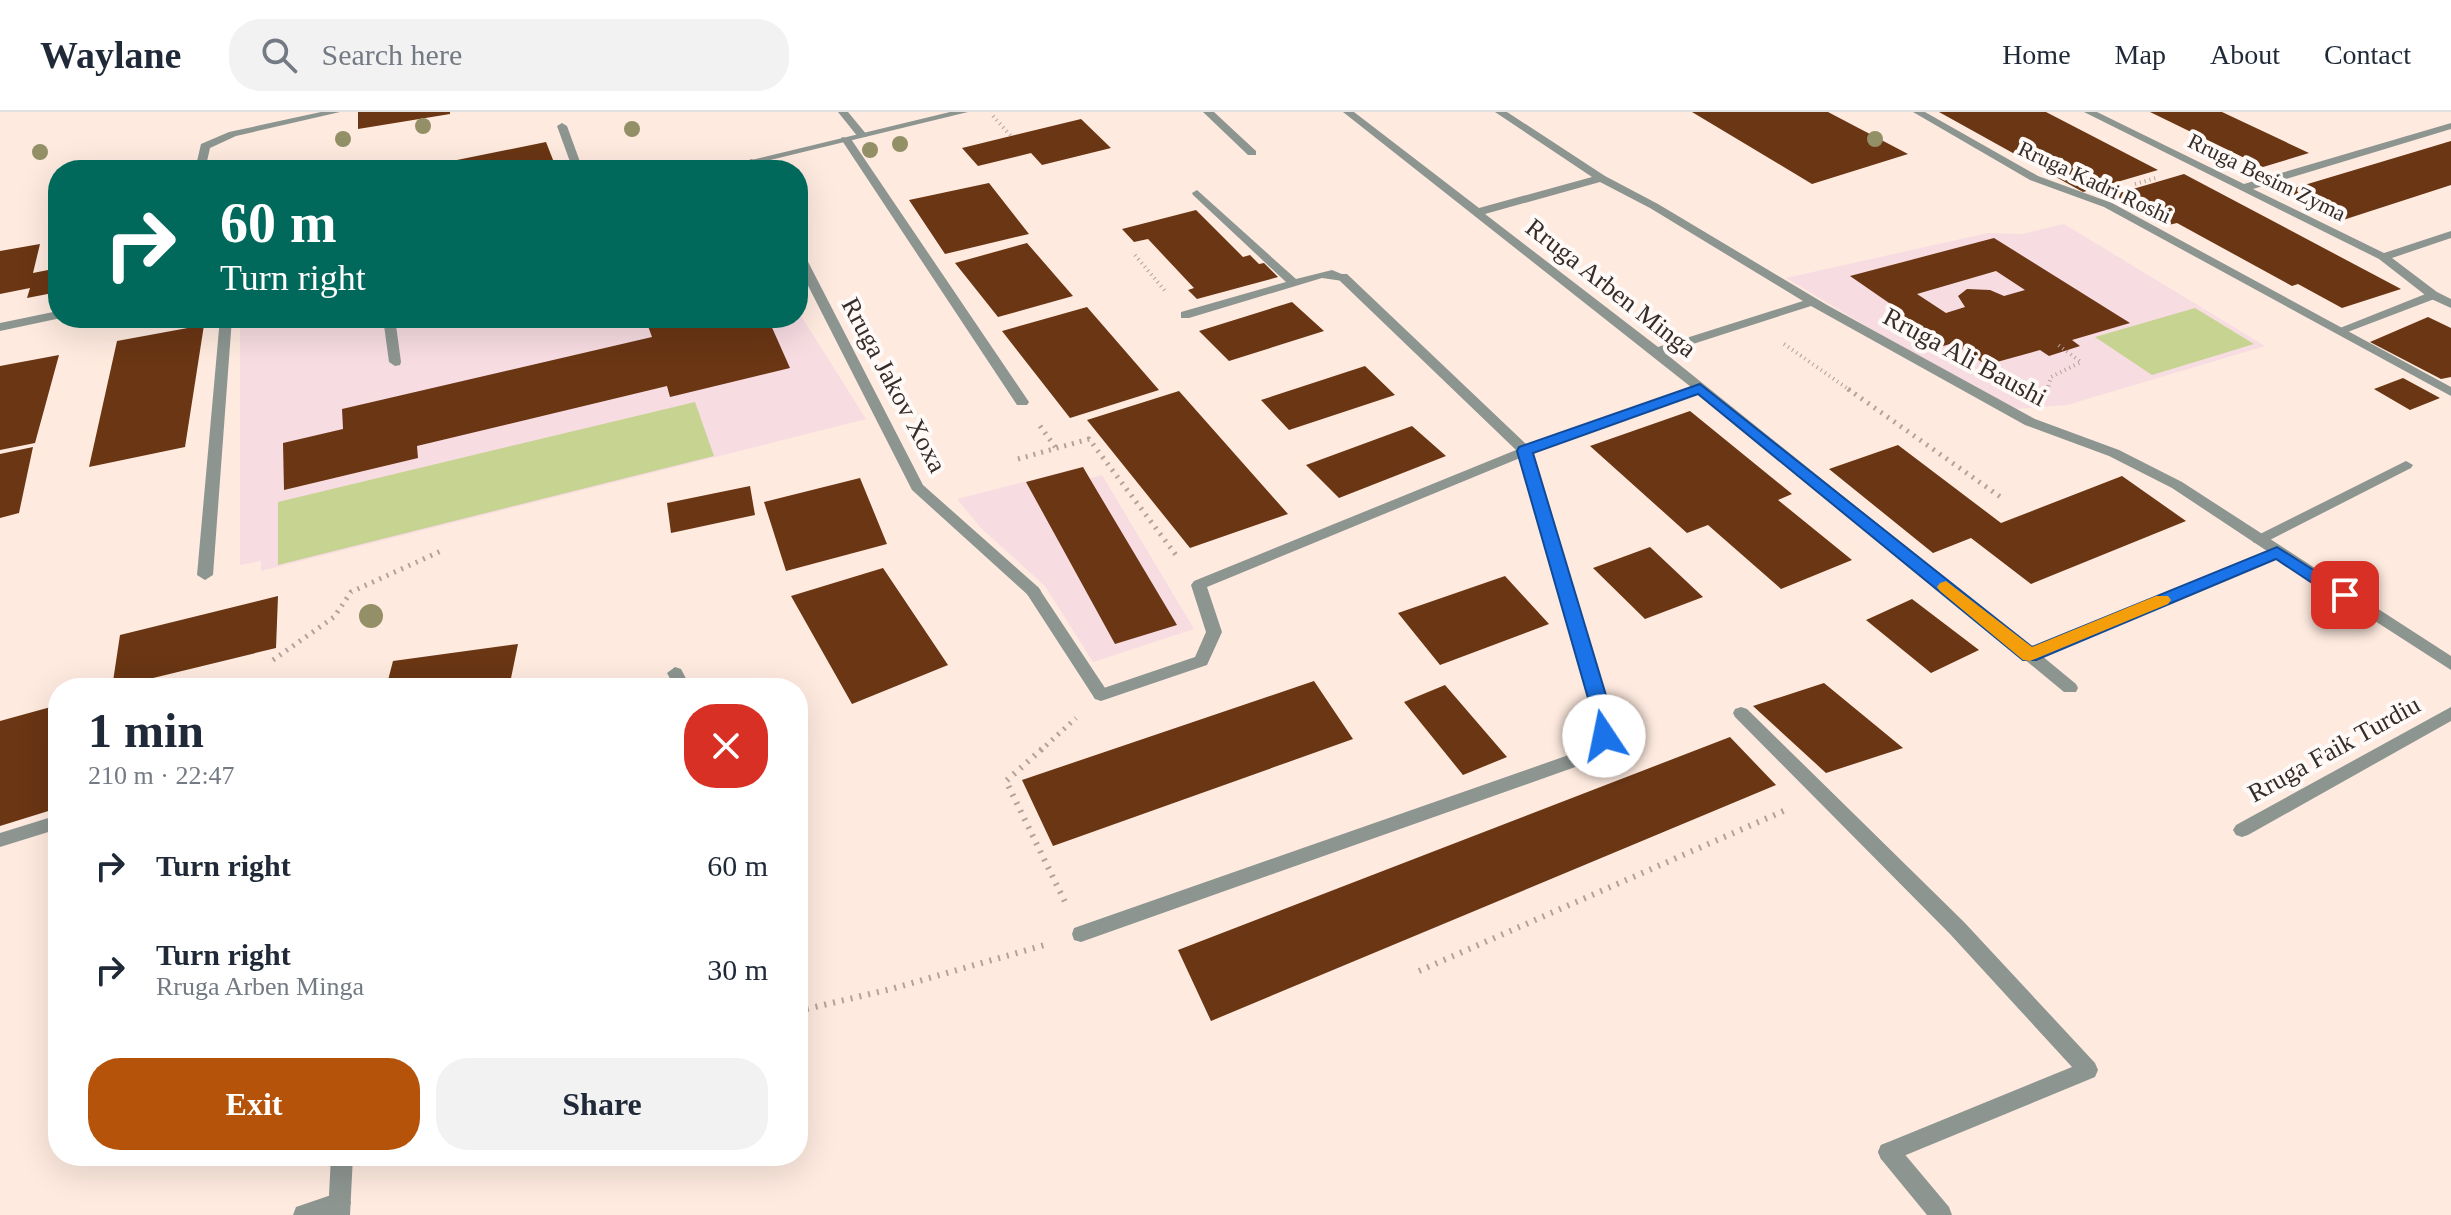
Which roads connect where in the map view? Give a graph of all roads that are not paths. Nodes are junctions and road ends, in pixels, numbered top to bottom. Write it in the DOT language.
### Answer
graph roads {
  1 [pos="335,112"];
  2 [pos="843,112"];
  3 [pos="963,112"];
  4 [pos="1208,112"];
  5 [pos="1348,112"];
  6 [pos="1500,112"];
  7 [pos="1918,112"];
  8 [pos="2089,112"];
  9 [pos="562,126"];
  10 [pos="2451,126"];
  11 [pos="862,135"];
  12 [pos="846,139"];
  13 [pos="1252,153"];
  14 [pos="202,160"];
  15 [pos="574,160"];
  16 [pos="774,160"];
  17 [pos="1601,178"];
  18 [pos="2243,188"];
  19 [pos="1197,193"];
  20 [pos="1475,213"];
  21 [pos="2451,234"];
  22 [pos="2383,257"];
  23 [pos="808,274"];
  24 [pos="1294,283"];
  25 [pos="2433,295"];
  26 [pos="1812,302"];
  27 [pos="2451,304"];
  28 [pos="1185,315"];
  29 [pos="48,317"];
  30 [pos="0,327"];
  31 [pos="225,328"];
  32 [pos="390,328"];
  33 [pos="2341,330"];
  34 [pos="1656,352"];
  35 [pos="395,362"];
  36 [pos="1700,388"];
  37 [pos="2451,392"];
  38 [pos="1022,402"];
  39 [pos="1525,451"];
  40 [pos="2406,465"];
  41 [pos="2259,540"];
  42 [pos="2277,552"];
  43 [pos="205,575"];
  44 [pos="2030,655"];
  45 [pos="2451,664"];
  46 [pos="2070,688"];
  47 [pos="1741,713"];
  48 [pos="2451,713"];
  49 [pos="48,825"];
  50 [pos="2242,830"];
  51 [pos="0,840"];
  52 [pos="1081,934"];
  53 [pos="342,1166"];
  54 [pos="340,1209"];
  55 [pos="304,1215"];
  56 [pos="1941,1215"];
  1 -- 14 [label="street"];
  2 -- 11 [label="street"];
  3 -- 11 [label="street"];
  4 -- 13 [label="street"];
  5 -- 20 [label="street, Rruga Arben Minga"];
  6 -- 17 [label="street, Rruga Ali Baushi"];
  7 -- 33 [label="street, Rruga Kadri Roshi"];
  8 -- 18 [label="street, Rruga Besim Zyma"];
  9 -- 15 [label="street"];
  10 -- 18 [label="street"];
  11 -- 12 [label="street"];
  12 -- 16 [label="street"];
  12 -- 38 [label="street"];
  17 -- 20 [label="street"];
  17 -- 26 [label="street, Rruga Ali Baushi"];
  18 -- 22 [label="street, Rruga Besim Zyma"];
  19 -- 24 [label="street"];
  20 -- 34 [label="street, Rruga Arben Minga"];
  21 -- 22 [label="street"];
  22 -- 25 [label="street, Rruga Besim Zyma"];
  23 -- 39 [label="street, Rruga Jakov Xoxa"];
  24 -- 28 [label="street"];
  24 -- 39 [label="street"];
  25 -- 27 [label="street"];
  25 -- 33 [label="street"];
  26 -- 34 [label="street"];
  26 -- 41 [label="street, Rruga Ali Baushi"];
  29 -- 30 [label="street"];
  31 -- 43 [label="street"];
  32 -- 35 [label="street"];
  33 -- 37 [label="street, Rruga Kadri Roshi"];
  34 -- 36 [label="street, Rruga Arben Minga"];
  36 -- 39 [label="street"];
  36 -- 44 [label="street, Rruga Arben Minga"];
  39 -- 52 [label="street"];
  40 -- 41 [label="street"];
  41 -- 42 [label="street, Rruga Ali Baushi"];
  42 -- 44 [label="street"];
  42 -- 45 [label="street, Rruga Ali Baushi"];
  44 -- 46 [label="street, Rruga Arben Minga"];
  47 -- 56 [label="street"];
  48 -- 50 [label="street, Rruga Faik Turdiu"];
  49 -- 51 [label="street"];
  53 -- 54 [label="street"];
  54 -- 55 [label="street"];
}
